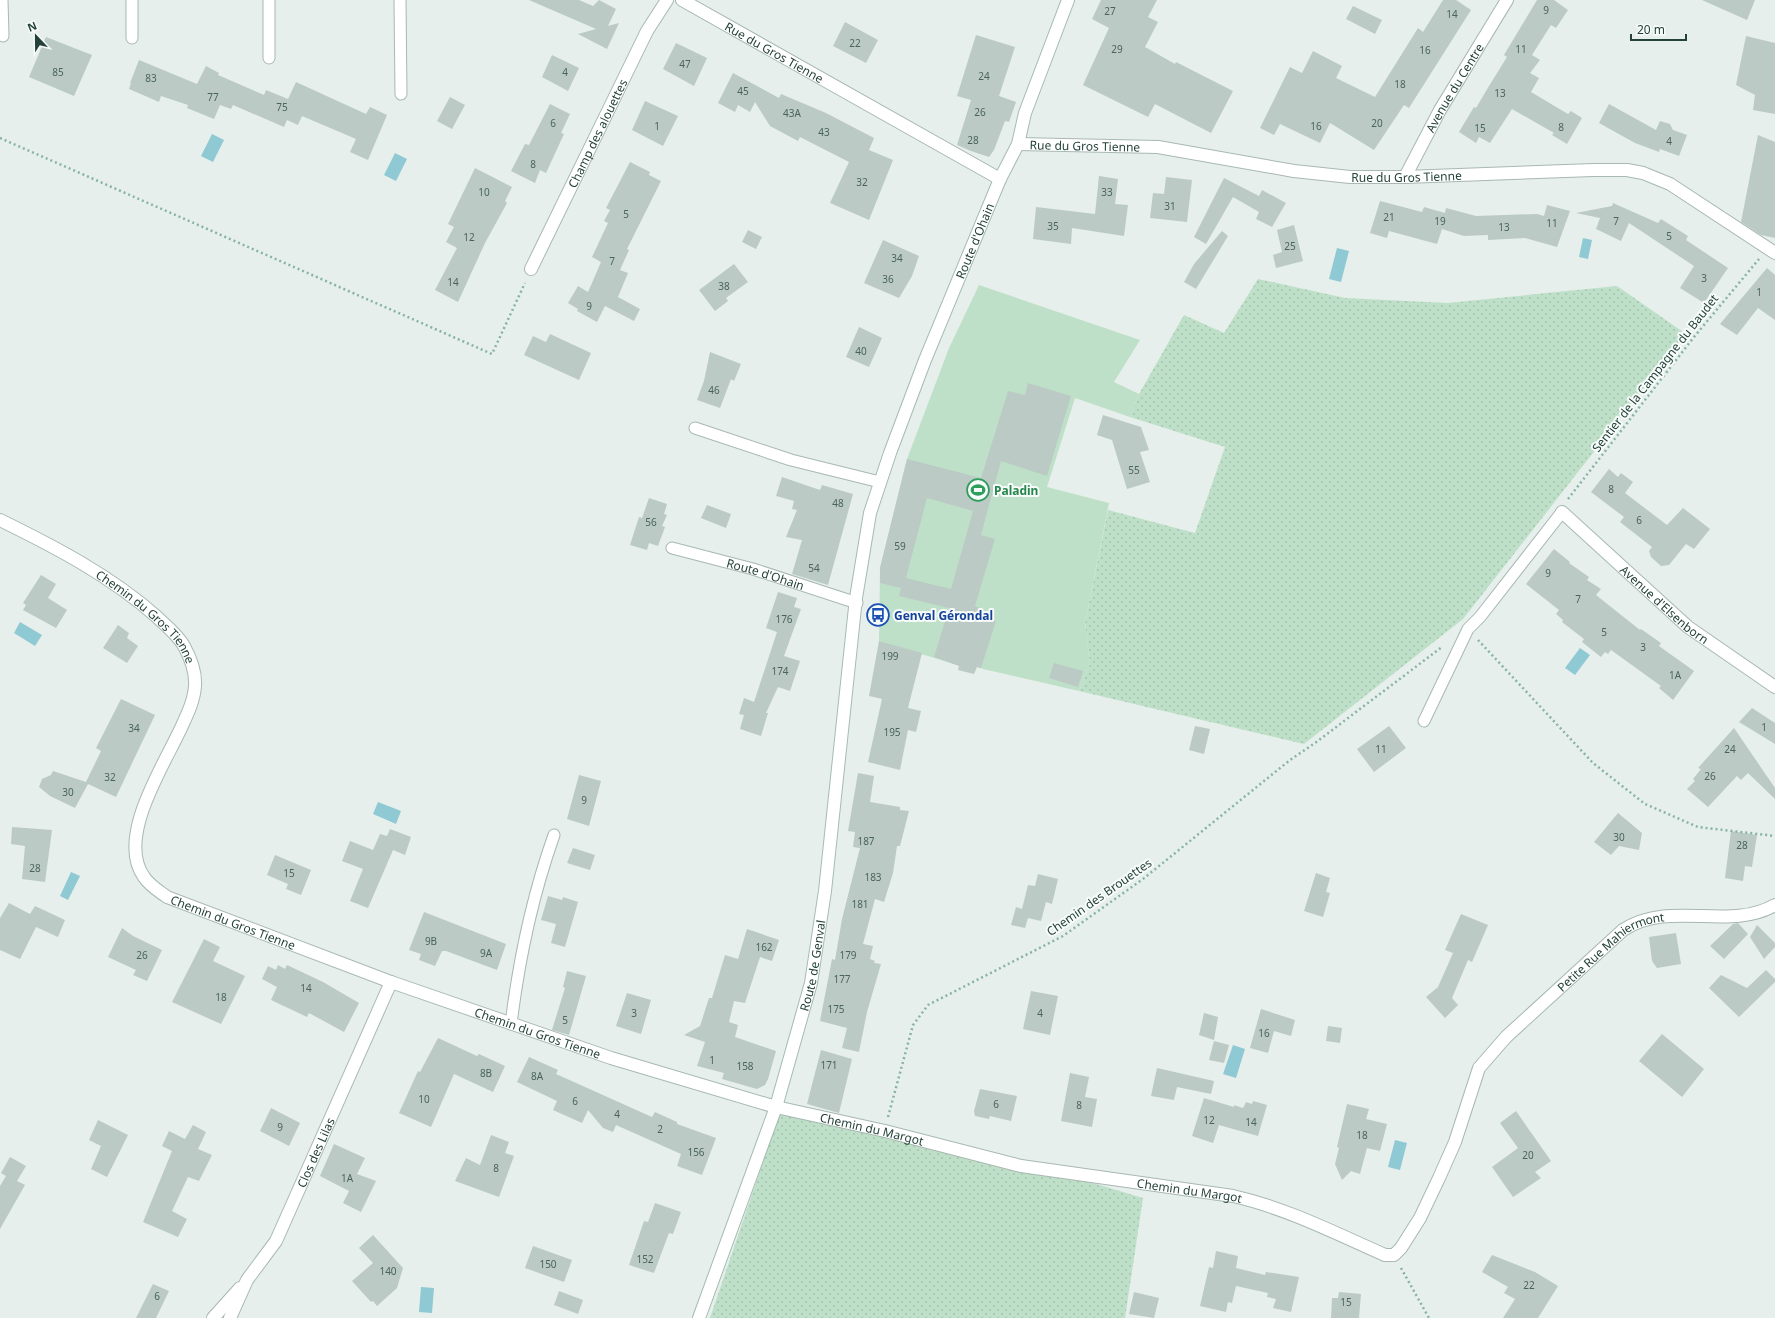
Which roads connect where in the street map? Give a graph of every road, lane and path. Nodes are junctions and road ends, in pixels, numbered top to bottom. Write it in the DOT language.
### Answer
graph roads {
  1 [pos="2,0"];
  2 [pos="132,0"];
  3 [pos="269,0"];
  4 [pos="400,0"];
  5 [pos="667,0"];
  6 [pos="682,0"];
  7 [pos="1068,0"];
  8 [pos="1507,0"];
  9 [pos="696,4"];
  10 [pos="3,36"];
  11 [pos="132,38"];
  12 [pos="269,58"];
  13 [pos="401,94"];
  14 [pos="0,138"];
  15 [pos="1018,144"];
  16 [pos="1405,177"];
  17 [pos="1000,179"];
  18 [pos="1772,251"];
  19 [pos="531,269"];
  20 [pos="695,428"];
  21 [pos="880,482"];
  22 [pos="1562,512"];
  23 [pos="0,520"];
  24 [pos="672,548"];
  25 [pos="857,600"];
  26 [pos="1468,629"];
  27 [pos="1443,647"];
  28 [pos="1775,687"];
  29 [pos="1424,721"];
  30 [pos="554,836"];
  31 [pos="1775,836"];
  32 [pos="1775,905"];
  33 [pos="391,982"];
  34 [pos="511,1024"];
  35 [pos="776,1107"];
  36 [pos="885,1131"];
  37 [pos="1394,1255"];
  38 [pos="247,1280"];
  39 [pos="213,1318"];
  40 [pos="230,1318"];
  41 [pos="699,1318"];
  42 [pos="1429,1318"];
  1 -- 10 [label="lane"];
  2 -- 11 [label="lane"];
  3 -- 12 [label="lane"];
  4 -- 13 [label="lane"];
  5 -- 19 [label="street, Champ des alouettes"];
  6 -- 9 [label="street, Rue du Gros Tienne"];
  7 -- 15 [label="street, Route d'Ohain"];
  8 -- 16 [label="street, Avenue du Centre"];
  9 -- 17 [label="street, Rue du Gros Tienne"];
  14 -- 19 [label="path"];
  15 -- 16 [label="street, Rue du Gros Tienne"];
  15 -- 17 [label="street, Route d'Ohain"];
  16 -- 18 [label="street, Rue du Gros Tienne"];
  17 -- 21 [label="street, Route d'Ohain"];
  18 -- 22 [label="path, Sentier de la Campagne du Baudet"];
  20 -- 21 [label="lane"];
  21 -- 25 [label="street, Route d'Ohain"];
  22 -- 26 [label="lane"];
  22 -- 28 [label="street, Avenue d'Elsenborn"];
  23 -- 33 [label="street, Chemin du Gros Tienne"];
  24 -- 25 [label="lane, Route d'Ohain"];
  25 -- 35 [label="street, Route de Genval"];
  26 -- 29 [label="lane"];
  26 -- 31 [label="path"];
  27 -- 36 [label="path, Chemin des Brouettes"];
  30 -- 34 [label="lane"];
  32 -- 37 [label="street, Petite Rue Mahiermont"];
  33 -- 34 [label="street, Chemin du Gros Tienne"];
  33 -- 38 [label="street, Clos des Lilas"];
  34 -- 35 [label="street, Chemin du Gros Tienne"];
  35 -- 36 [label="street, Chemin du Margot"];
  35 -- 41 [label="street, Route de Genval"];
  36 -- 37 [label="street, Chemin du Margot"];
  37 -- 42 [label="path"];
  38 -- 39 [label="street"];
  38 -- 40 [label="street, Clos des Lilas"];
}
